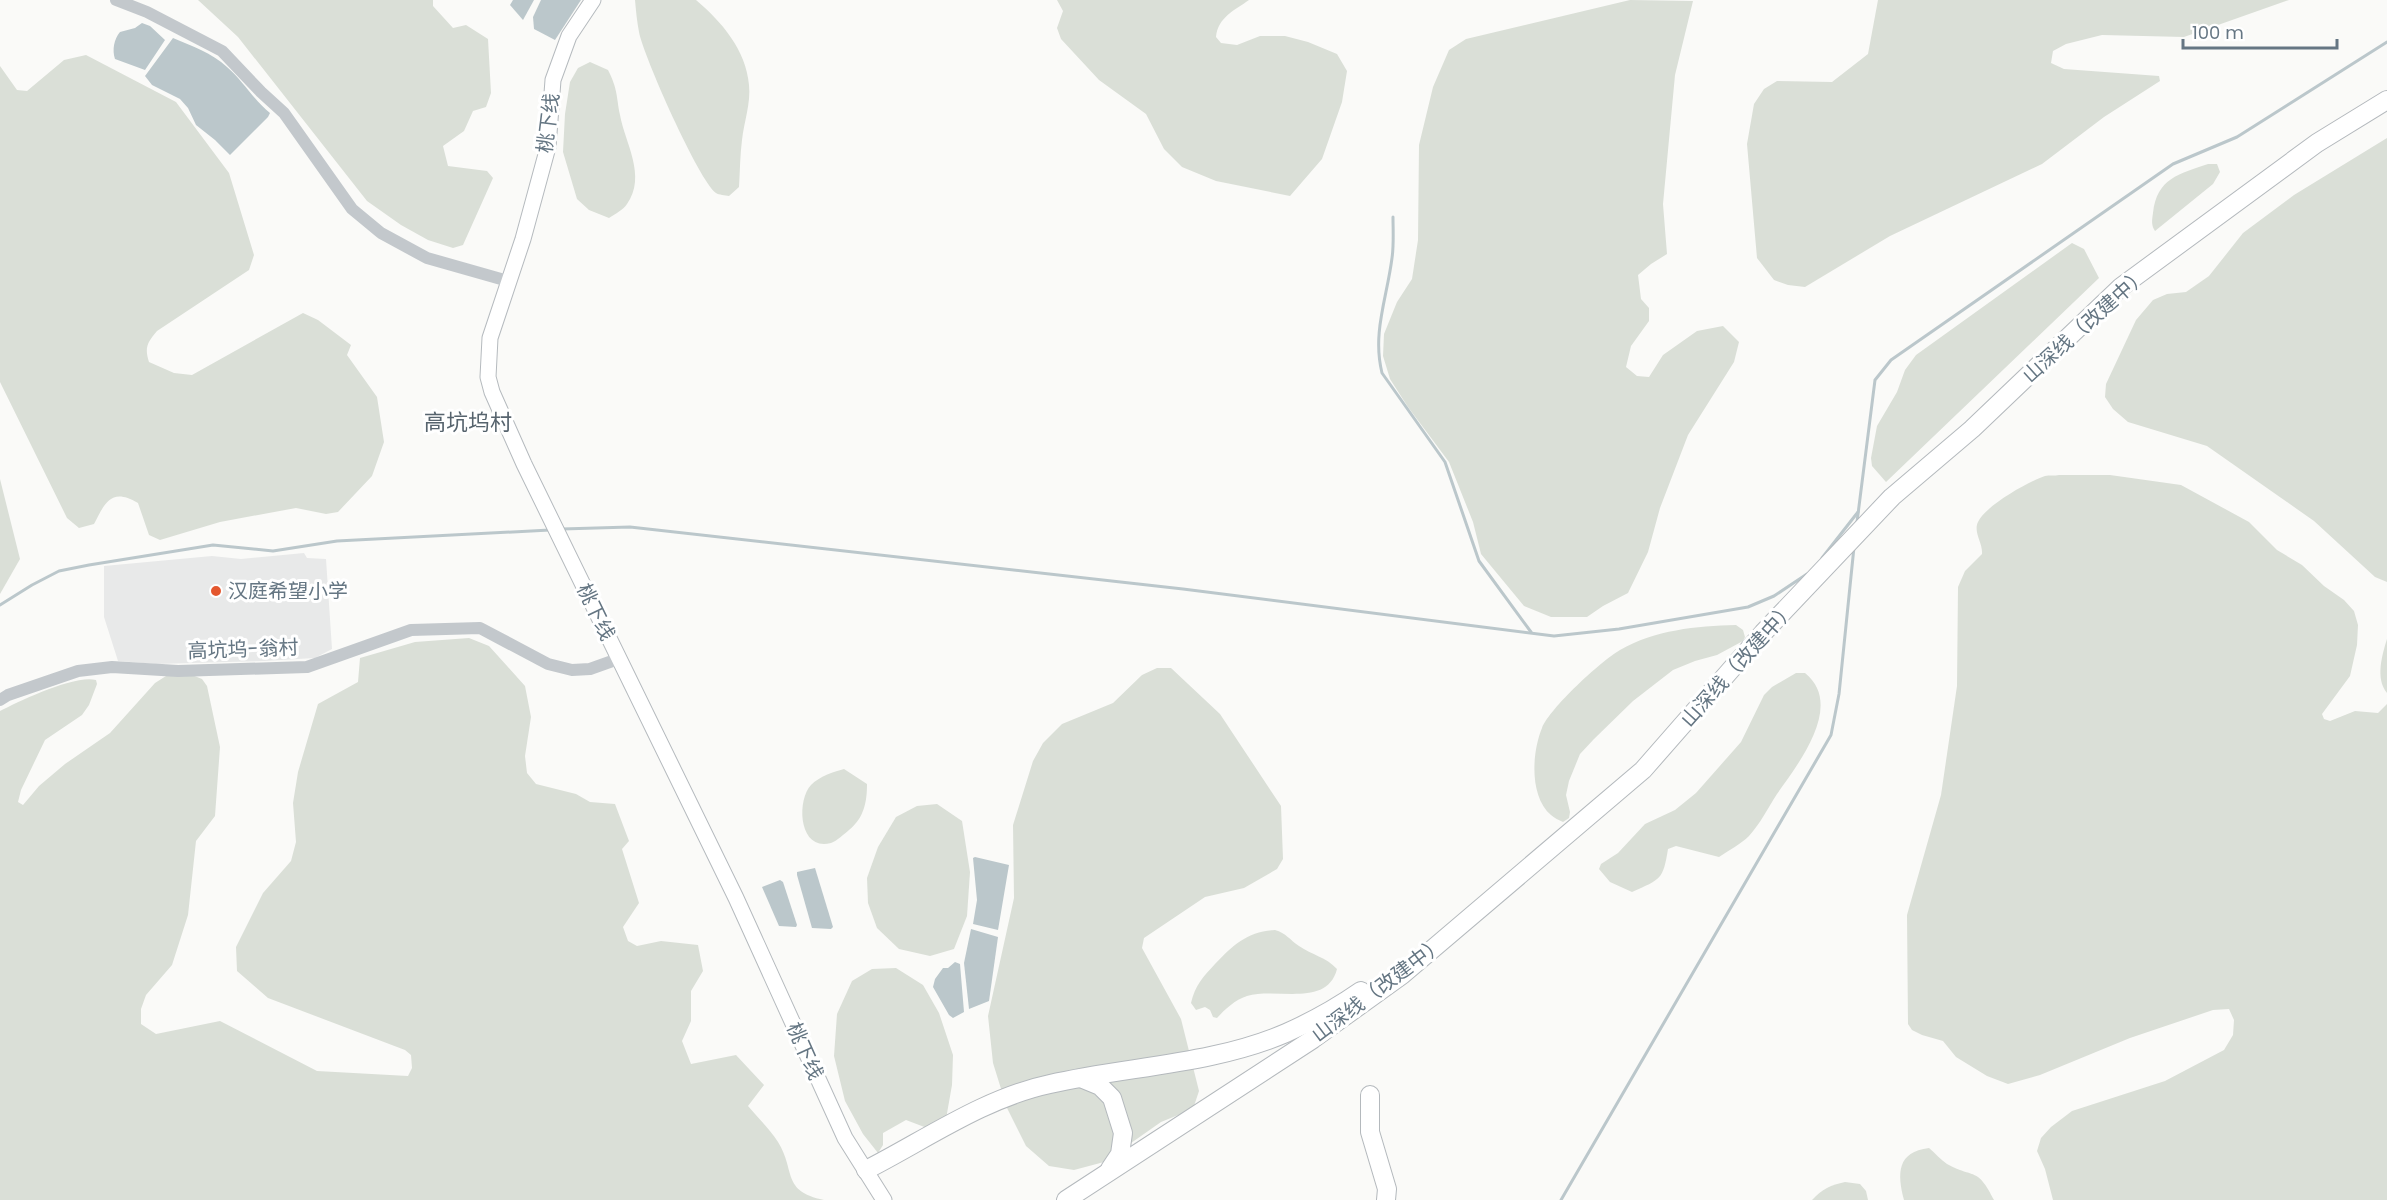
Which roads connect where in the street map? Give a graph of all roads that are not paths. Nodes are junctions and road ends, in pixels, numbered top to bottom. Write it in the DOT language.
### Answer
graph roads {
  1 [pos="116,0"];
  2 [pos="593,0"];
  3 [pos="2387,100"];
  4 [pos="508,281"];
  5 [pos="618,659"];
  6 [pos="0,700"];
  7 [pos="1468,919"];
  8 [pos="1083,1079"];
  9 [pos="1370,1095"];
  10 [pos="866,1170"];
  11 [pos="1106,1175"];
  12 [pos="884,1200"];
  13 [pos="1066,1200"];
  14 [pos="1386,1200"];
  1 -- 4 [label="street"];
  2 -- 4 [label="main road, 桃下线"];
  3 -- 7 [label="highway, 山深线（改建中）"];
  4 -- 5 [label="main road, 桃下线"];
  5 -- 6 [label="street, 高坑坞-翁村"];
  5 -- 10 [label="main road, 桃下线"];
  7 -- 8 [label="highway"];
  7 -- 11 [label="highway, 山深线（改建中）"];
  8 -- 10 [label="highway"];
  8 -- 11 [label="highway"];
  9 -- 14 [label="highway"];
  10 -- 12 [label="main road, 桃下线"];
  11 -- 13 [label="highway, 山深线（改建中）"];
}
